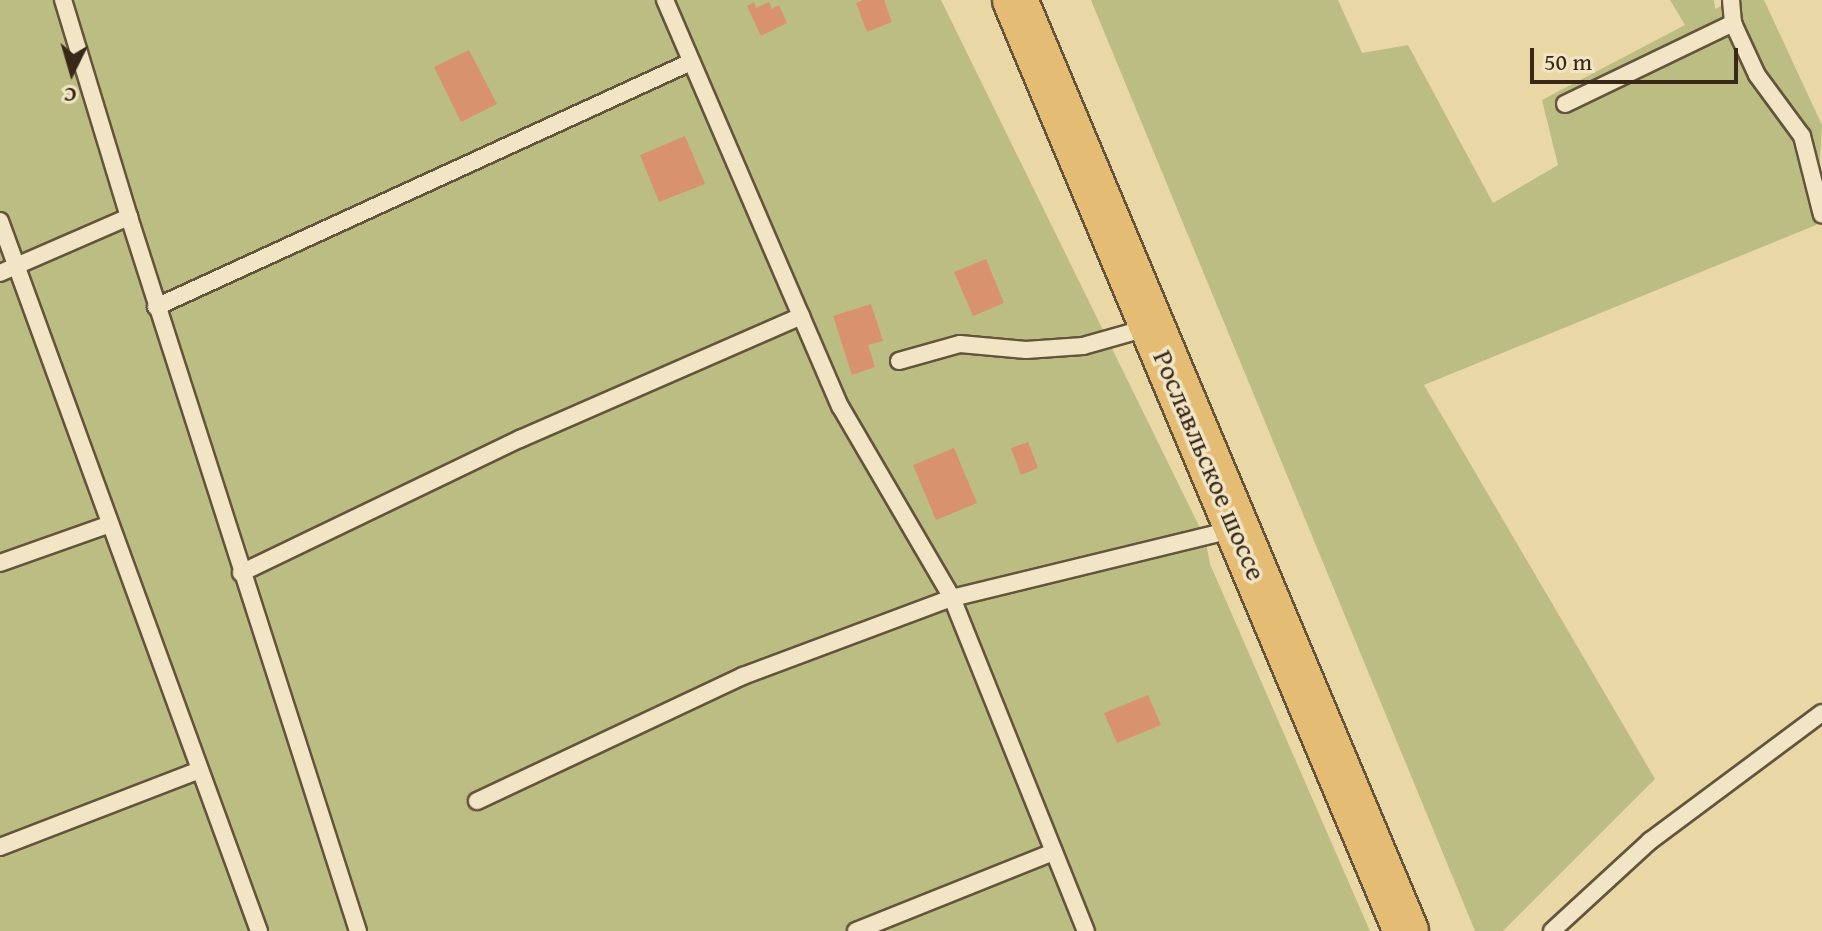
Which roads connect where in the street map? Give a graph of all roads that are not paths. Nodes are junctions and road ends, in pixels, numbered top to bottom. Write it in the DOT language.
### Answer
graph roads {
  1 [pos="665,0"];
  2 [pos="1015,0"];
  3 [pos="1731,0"];
  4 [pos="68,2"];
  5 [pos="1733,23"];
  6 [pos="691,62"];
  7 [pos="1565,104"];
  8 [pos="1822,215"];
  9 [pos="129,217"];
  10 [pos="0,221"];
  11 [pos="17,267"];
  12 [pos="0,273"];
  13 [pos="156,307"];
  14 [pos="801,316"];
  15 [pos="1152,326"];
  16 [pos="899,361"];
  17 [pos="110,524"];
  18 [pos="1237,528"];
  19 [pos="0,563"];
  20 [pos="241,573"];
  21 [pos="952,598"];
  22 [pos="1822,713"];
  23 [pos="200,770"];
  24 [pos="477,801"];
  25 [pos="0,847"];
  26 [pos="1054,852"];
  27 [pos="259,931"];
  28 [pos="358,931"];
  29 [pos="856,931"];
  30 [pos="1086,931"];
  31 [pos="1406,931"];
  32 [pos="1552,931"];
  1 -- 6 [label="lane"];
  2 -- 15 [label="main road, Рославльское шоссе"];
  3 -- 5 [label="lane"];
  4 -- 9 [label="lane"];
  5 -- 7 [label="lane"];
  5 -- 8 [label="lane"];
  6 -- 13 [label="lane"];
  6 -- 14 [label="lane"];
  9 -- 11 [label="lane"];
  9 -- 13 [label="lane"];
  10 -- 11 [label="lane"];
  11 -- 12 [label="lane"];
  11 -- 17 [label="lane"];
  13 -- 20 [label="lane"];
  14 -- 20 [label="lane"];
  14 -- 21 [label="lane"];
  15 -- 16 [label="lane"];
  15 -- 18 [label="main road, Рославльское шоссе"];
  17 -- 19 [label="lane"];
  17 -- 23 [label="lane"];
  18 -- 21 [label="lane"];
  18 -- 31 [label="main road, Рославльское шоссе"];
  20 -- 28 [label="lane"];
  21 -- 24 [label="lane"];
  21 -- 26 [label="lane"];
  22 -- 32 [label="lane"];
  23 -- 25 [label="lane"];
  23 -- 27 [label="lane"];
  26 -- 29 [label="lane"];
  26 -- 30 [label="lane"];
}
